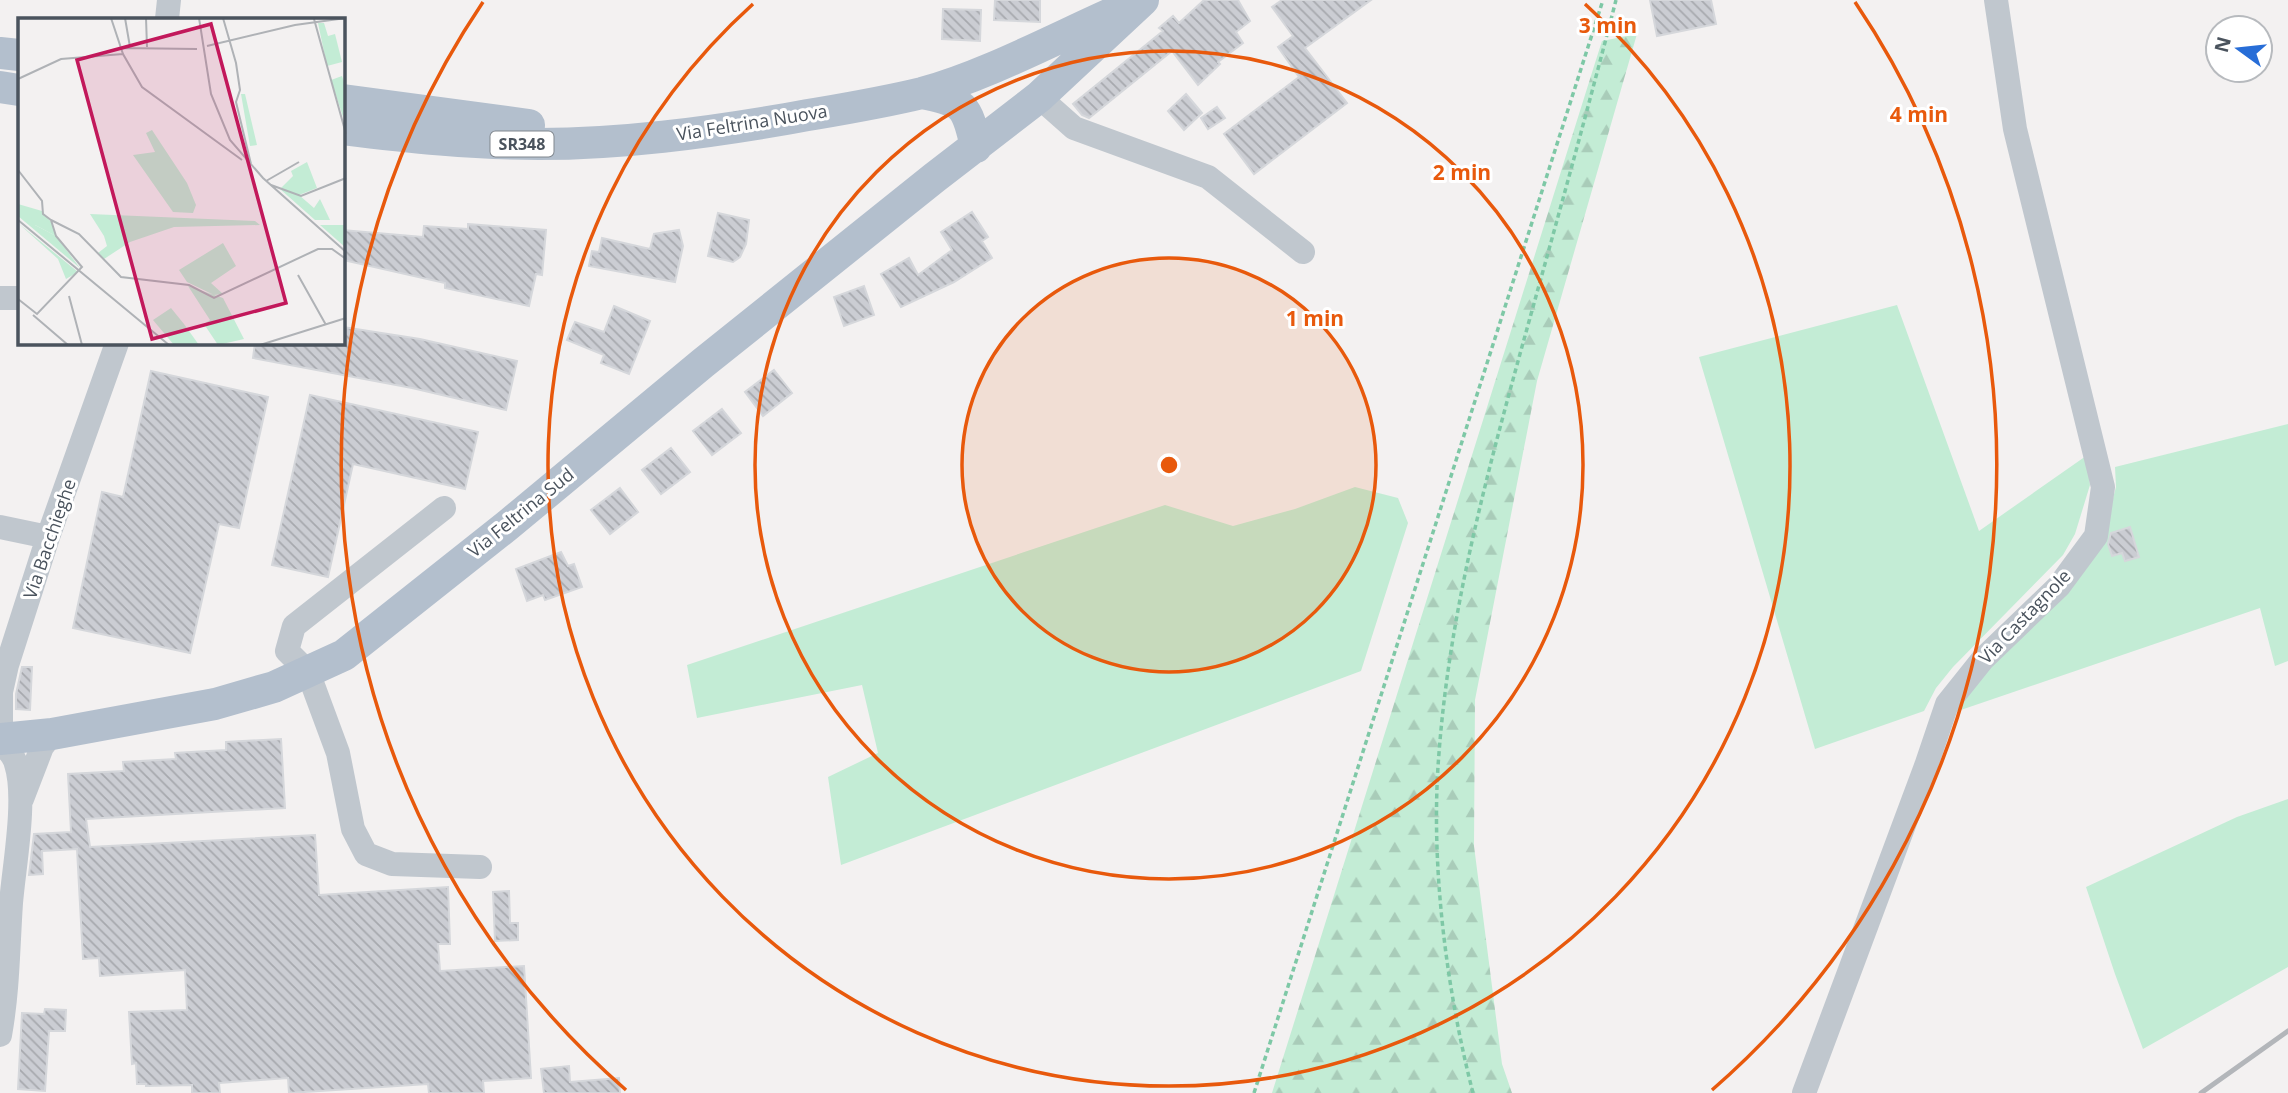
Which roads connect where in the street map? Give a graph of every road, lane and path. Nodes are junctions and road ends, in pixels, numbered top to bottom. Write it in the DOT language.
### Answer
graph roads {
  1 [pos="169,0"];
  2 [pos="1142,0"];
  3 [pos="1604,0"];
  4 [pos="1616,0"];
  5 [pos="1996,0"];
  6 [pos="167,18"];
  7 [pos="0,53"];
  8 [pos="18,55"];
  9 [pos="0,88"];
  10 [pos="18,90"];
  11 [pos="922,93"];
  12 [pos="1040,96"];
  13 [pos="345,100"];
  14 [pos="345,129"];
  15 [pos="701,132"];
  16 [pos="976,147"];
  17 [pos="1303,252"];
  18 [pos="0,298"];
  19 [pos="18,298"];
  20 [pos="116,345"];
  21 [pos="444,508"];
  22 [pos="0,527"];
  23 [pos="48,537"];
  24 [pos="4,665"];
  25 [pos="308,671"];
  26 [pos="52,734"];
  27 [pos="0,739"];
  28 [pos="0,744"];
  29 [pos="20,802"];
  30 [pos="480,867"];
  31 [pos="0,1035"];
  32 [pos="1254,1093"];
  33 [pos="1473,1093"];
  34 [pos="1804,1093"];
  1 -- 6 [label="street"];
  2 -- 11 [label="main road, Via Feltrina Nuova / SR348"];
  2 -- 12 [label="main road, Via Feltrina Sud"];
  3 -- 32 [label="path"];
  4 -- 33 [label="path"];
  5 -- 34 [label="street, Via Castagnole"];
  7 -- 8 [label="main road"];
  9 -- 10 [label="main road"];
  11 -- 15 [label="main road, Via Feltrina Nuova / SR348"];
  11 -- 16 [label="main road"];
  12 -- 16 [label="main road, Via Feltrina Sud"];
  12 -- 17 [label="street"];
  13 -- 15 [label="main road"];
  14 -- 15 [label="main road, Via Feltrina Nuova / SR348"];
  16 -- 25 [label="main road, Via Feltrina Sud"];
  18 -- 19 [label="street"];
  20 -- 23 [label="street, Via Bacchieghe"];
  21 -- 25 [label="street"];
  22 -- 23 [label="street"];
  23 -- 24 [label="street, Via Bacchieghe"];
  24 -- 27 [label="street, Via Bacchieghe"];
  25 -- 26 [label="main road, Via Feltrina Sud"];
  25 -- 30 [label="street"];
  26 -- 27 [label="main road, Via Feltrina Sud"];
  26 -- 29 [label="street"];
  28 -- 29 [label="street"];
  29 -- 31 [label="street"];
}
